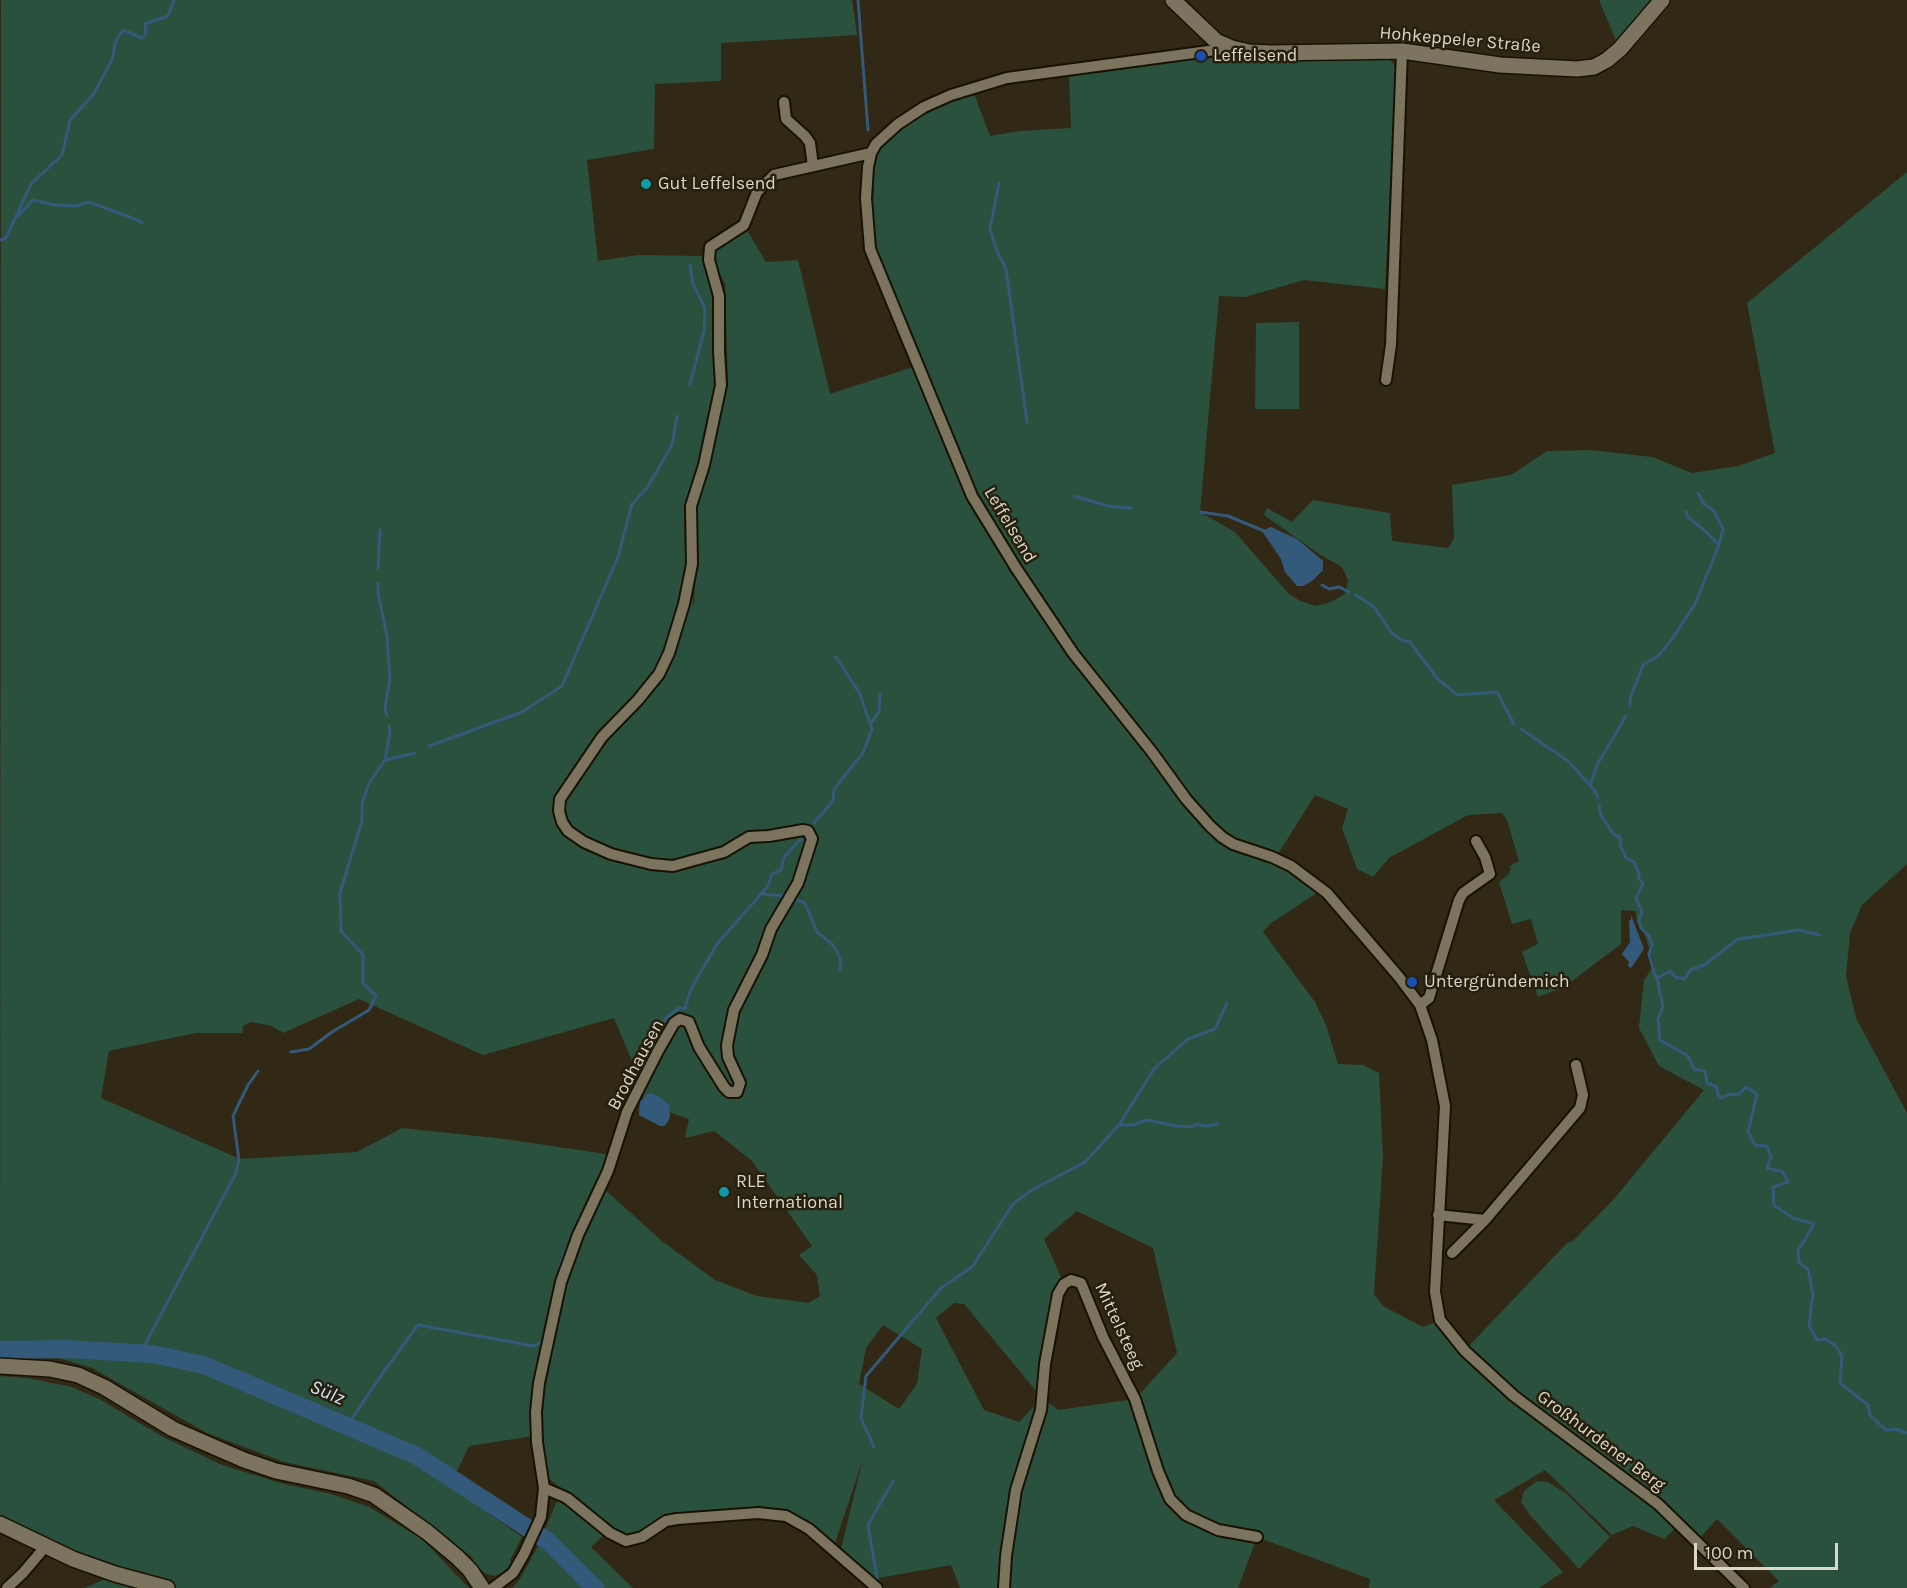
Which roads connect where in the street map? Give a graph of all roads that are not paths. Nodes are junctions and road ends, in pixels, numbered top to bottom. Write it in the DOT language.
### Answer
graph roads {
  1 [pos="1173,0"];
  2 [pos="1662,0"];
  3 [pos="1232,48"];
  4 [pos="1402,51"];
  5 [pos="784,102"];
  6 [pos="871,153"];
  7 [pos="813,166"];
  8 [pos="1386,380"];
  9 [pos="1476,841"];
  10 [pos="1420,1005"];
  11 [pos="1576,1065"];
  12 [pos="1438,1215"];
  13 [pos="1485,1220"];
  14 [pos="1452,1253"];
  15 [pos="0,1366"];
  16 [pos="544,1488"];
  17 [pos="0,1524"];
  18 [pos="1257,1537"];
  19 [pos="45,1547"];
  20 [pos="8,1588"];
  21 [pos="167,1588"];
  22 [pos="482,1588"];
  23 [pos="493,1588"];
  24 [pos="877,1588"];
  25 [pos="1004,1588"];
  26 [pos="1744,1588"];
  1 -- 3 [label="street, Hohkeppeler Straße"];
  2 -- 4 [label="street, Hohkeppeler Straße"];
  3 -- 4 [label="street, Hohkeppeler Straße"];
  3 -- 6 [label="street"];
  4 -- 8 [label="street"];
  5 -- 7 [label="street"];
  6 -- 7 [label="street"];
  6 -- 10 [label="street, Leffelsend"];
  7 -- 16 [label="street, Brodhausen"];
  9 -- 10 [label="street"];
  10 -- 12 [label="street"];
  11 -- 13 [label="street"];
  12 -- 13 [label="street"];
  12 -- 26 [label="street, Großhurdener Berg"];
  13 -- 14 [label="street"];
  15 -- 22 [label="street"];
  16 -- 23 [label="street, Brodhausen"];
  16 -- 24 [label="street"];
  17 -- 19 [label="street"];
  18 -- 25 [label="street, Mittelsteeg"];
  19 -- 20 [label="street"];
  19 -- 21 [label="street"];
}
